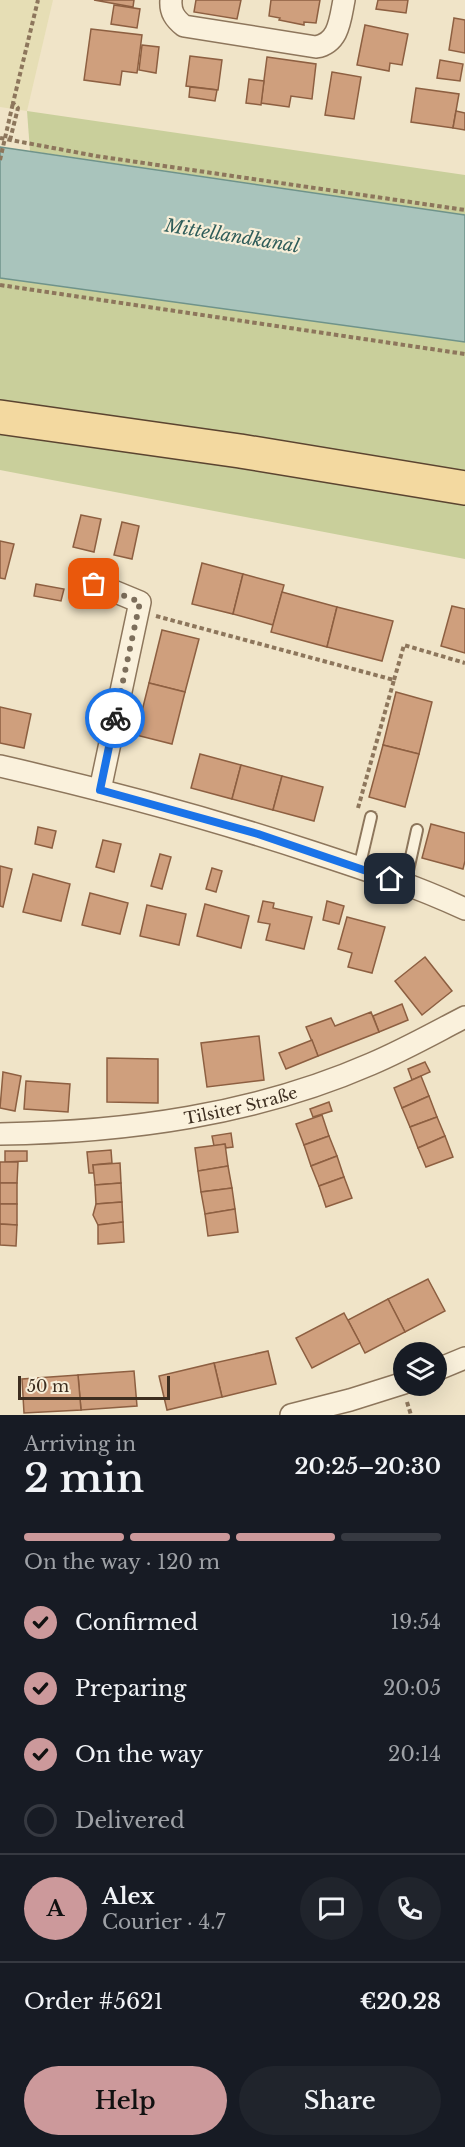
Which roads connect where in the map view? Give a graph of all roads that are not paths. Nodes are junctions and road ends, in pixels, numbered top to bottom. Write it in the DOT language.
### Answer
graph roads {
  1 [pos="171,0"];
  2 [pos="344,0"];
  3 [pos="0,417"];
  4 [pos="465,488"];
  5 [pos="94,584"];
  6 [pos="0,766"];
  7 [pos="100,790"];
  8 [pos="371,817"];
  9 [pos="417,830"];
  10 [pos="359,868"];
  11 [pos="405,884"];
  12 [pos="465,909"];
  13 [pos="465,1017"];
  14 [pos="0,1134"];
  15 [pos="465,1358"];
  16 [pos="447,1365"];
  17 [pos="393,1386"];
  18 [pos="291,1415"];
  1 -- 2 [label="street"];
  3 -- 4 [label="main road"];
  5 -- 7 [label="street"];
  6 -- 7 [label="street"];
  7 -- 10 [label="street"];
  8 -- 10 [label="lane"];
  9 -- 11 [label="lane"];
  10 -- 11 [label="street"];
  11 -- 12 [label="street"];
  13 -- 14 [label="street, Tilsiter Straße"];
  15 -- 16 [label="street"];
  17 -- 18 [label="street"];
}
